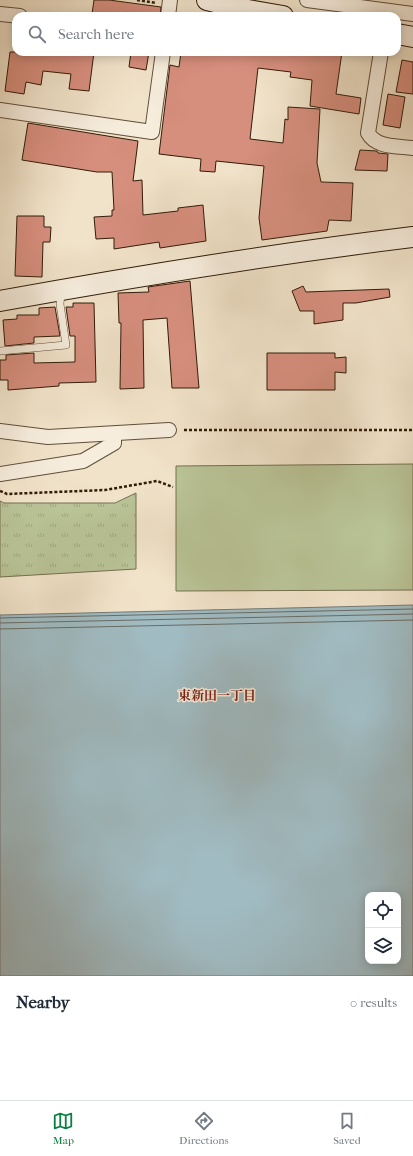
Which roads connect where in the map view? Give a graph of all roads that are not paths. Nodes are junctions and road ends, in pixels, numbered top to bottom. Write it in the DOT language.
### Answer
graph roads {
  1 [pos="170,0"];
  2 [pos="207,0"];
  3 [pos="307,0"];
  4 [pos="168,12"];
  5 [pos="260,12"];
  6 [pos="398,12"];
  7 [pos="401,12"];
  8 [pos="0,14"];
  9 [pos="413,14"];
  10 [pos="12,15"];
  11 [pos="401,35"];
  12 [pos="413,37"];
  13 [pos="162,56"];
  14 [pos="380,56"];
  15 [pos="0,110"];
  16 [pos="413,148"];
  17 [pos="413,237"];
  18 [pos="61,290"];
  19 [pos="0,301"];
  20 [pos="0,351"];
  21 [pos="169,430"];
  22 [pos="0,431"];
  23 [pos="114,434"];
  24 [pos="0,437"];
  25 [pos="48,437"];
  26 [pos="0,474"];
  1 -- 4 [label="street"];
  2 -- 5 [label="street"];
  3 -- 6 [label="street"];
  7 -- 9 [label="street"];
  8 -- 10 [label="street"];
  11 -- 12 [label="street"];
  13 -- 15 [label="street"];
  14 -- 16 [label="street"];
  17 -- 18 [label="street"];
  18 -- 19 [label="street"];
  18 -- 20 [label="lane"];
  21 -- 23 [label="street"];
  22 -- 25 [label="street"];
  23 -- 25 [label="street"];
  23 -- 26 [label="street"];
  24 -- 25 [label="street"];
}
